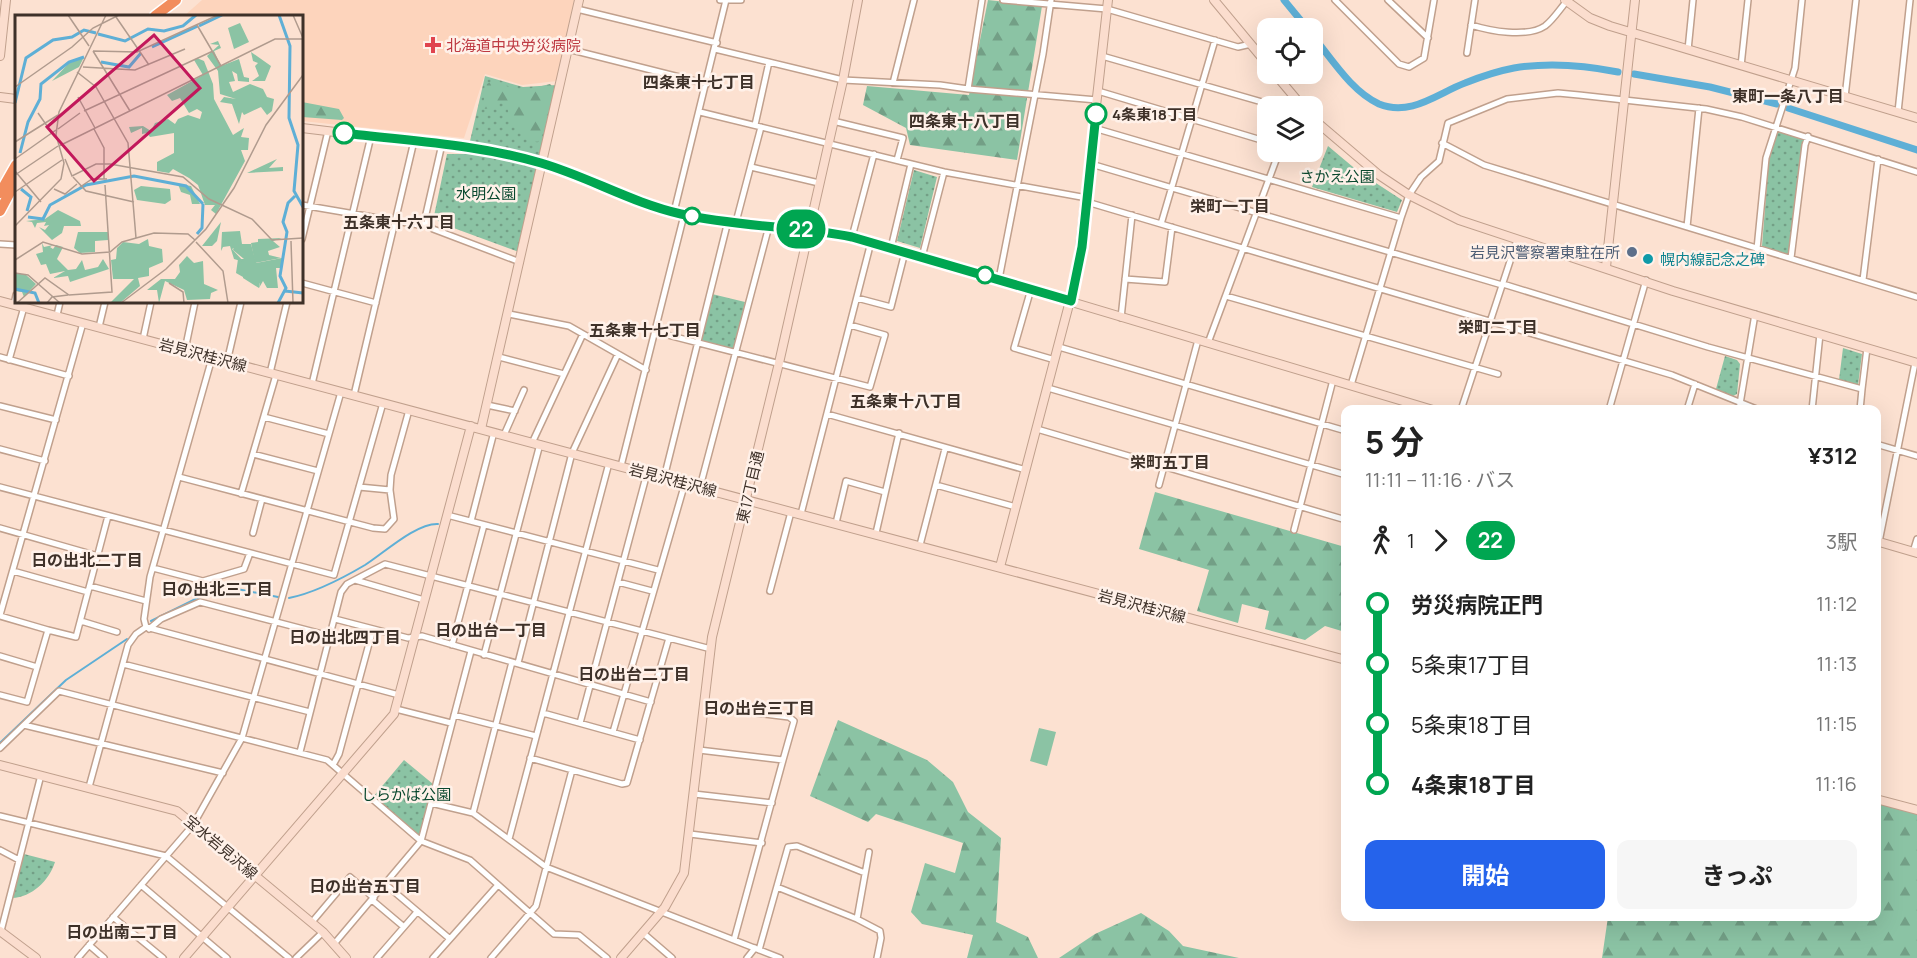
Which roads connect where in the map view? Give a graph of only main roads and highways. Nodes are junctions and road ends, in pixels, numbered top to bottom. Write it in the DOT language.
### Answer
graph roads {
  1 [pos="176,0"];
  2 [pos="181,0"];
  3 [pos="156,15"];
  4 [pos="165,15"];
  5 [pos="15,167"];
  6 [pos="15,183"];
  7 [pos="0,192"];
  8 [pos="0,211"];
  1 -- 3 [label="highway"];
  2 -- 4 [label="highway"];
  5 -- 7 [label="highway"];
  6 -- 8 [label="highway"];
}
